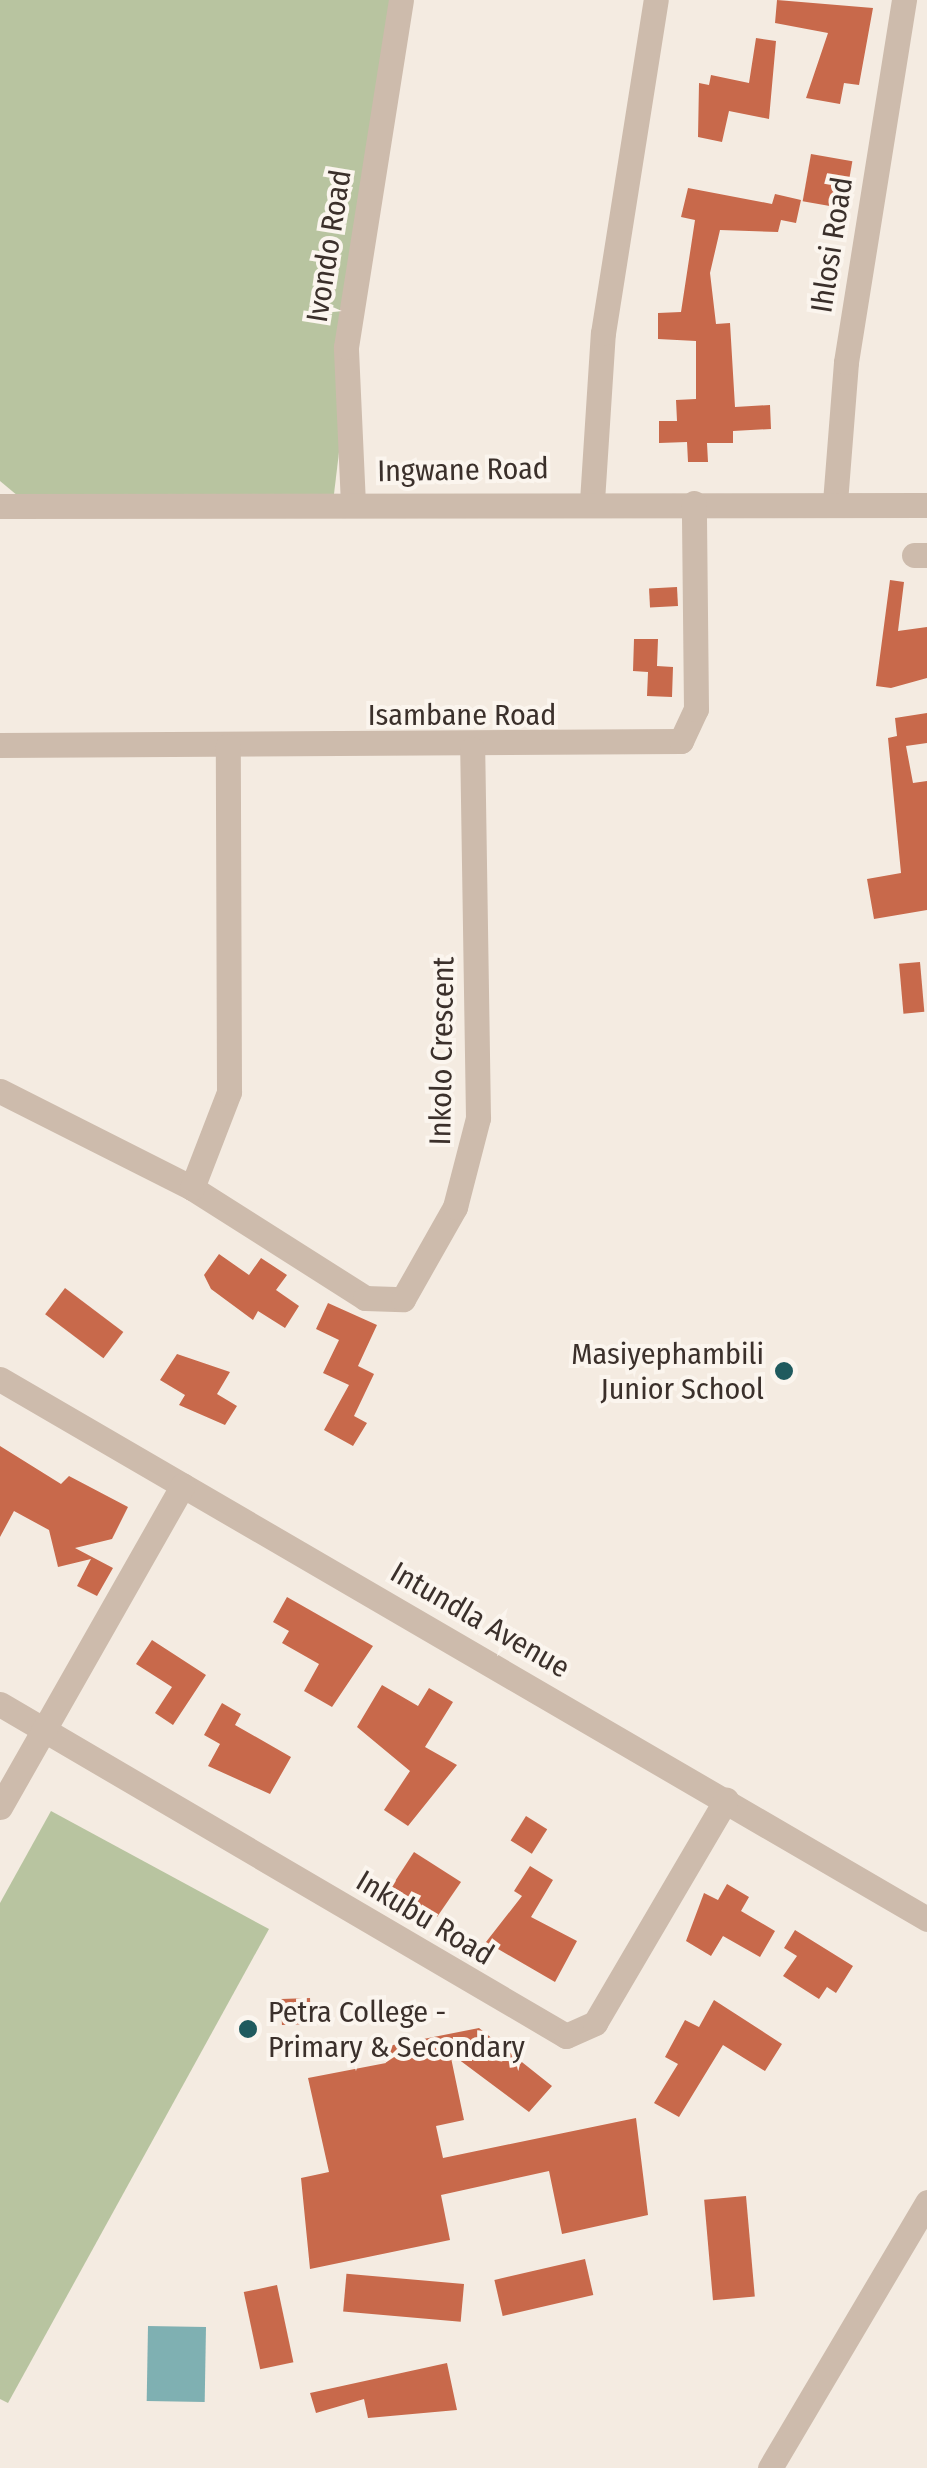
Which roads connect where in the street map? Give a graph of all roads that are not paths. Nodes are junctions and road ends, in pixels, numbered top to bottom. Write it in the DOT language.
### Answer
graph roads {
  1 [pos="401,0"];
  2 [pos="656,0"];
  3 [pos="904,0"];
  4 [pos="592,501"];
  5 [pos="835,502"];
  6 [pos="694,503"];
  7 [pos="353,504"];
  8 [pos="927,505"];
  9 [pos="0,506"];
  10 [pos="0,745"];
  11 [pos="228,746"];
  12 [pos="472,749"];
  13 [pos="0,1091"];
  14 [pos="192,1188"];
  15 [pos="0,1379"];
  16 [pos="183,1485"];
  17 [pos="0,1704"];
  18 [pos="47,1732"];
  19 [pos="726,1800"];
  20 [pos="0,1807"];
  21 [pos="927,1919"];
  22 [pos="927,2202"];
  23 [pos="770,2468"];
  1 -- 7 [label="street, Ivondo Road"];
  2 -- 4 [label="street"];
  3 -- 5 [label="street, Ihlosi Road"];
  4 -- 6 [label="street, Ingwane Road"];
  4 -- 7 [label="street, Ingwane Road"];
  5 -- 6 [label="street, Ingwane Road"];
  5 -- 8 [label="street, Ingwane Road"];
  6 -- 12 [label="street, Isambane Road"];
  7 -- 9 [label="street, Ingwane Road"];
  10 -- 11 [label="street, Isambane Road"];
  11 -- 12 [label="street, Isambane Road"];
  11 -- 14 [label="street"];
  12 -- 14 [label="street, Inkolo Crescent"];
  13 -- 14 [label="street, Inkolo Crescent"];
  15 -- 16 [label="street, Intundla Avenue"];
  16 -- 18 [label="street"];
  16 -- 19 [label="street, Intundla Avenue"];
  17 -- 18 [label="street, Inkubu Road"];
  18 -- 19 [label="street, Inkubu Road"];
  18 -- 20 [label="street"];
  19 -- 21 [label="street, Intundla Avenue"];
  22 -- 23 [label="street"];
}
